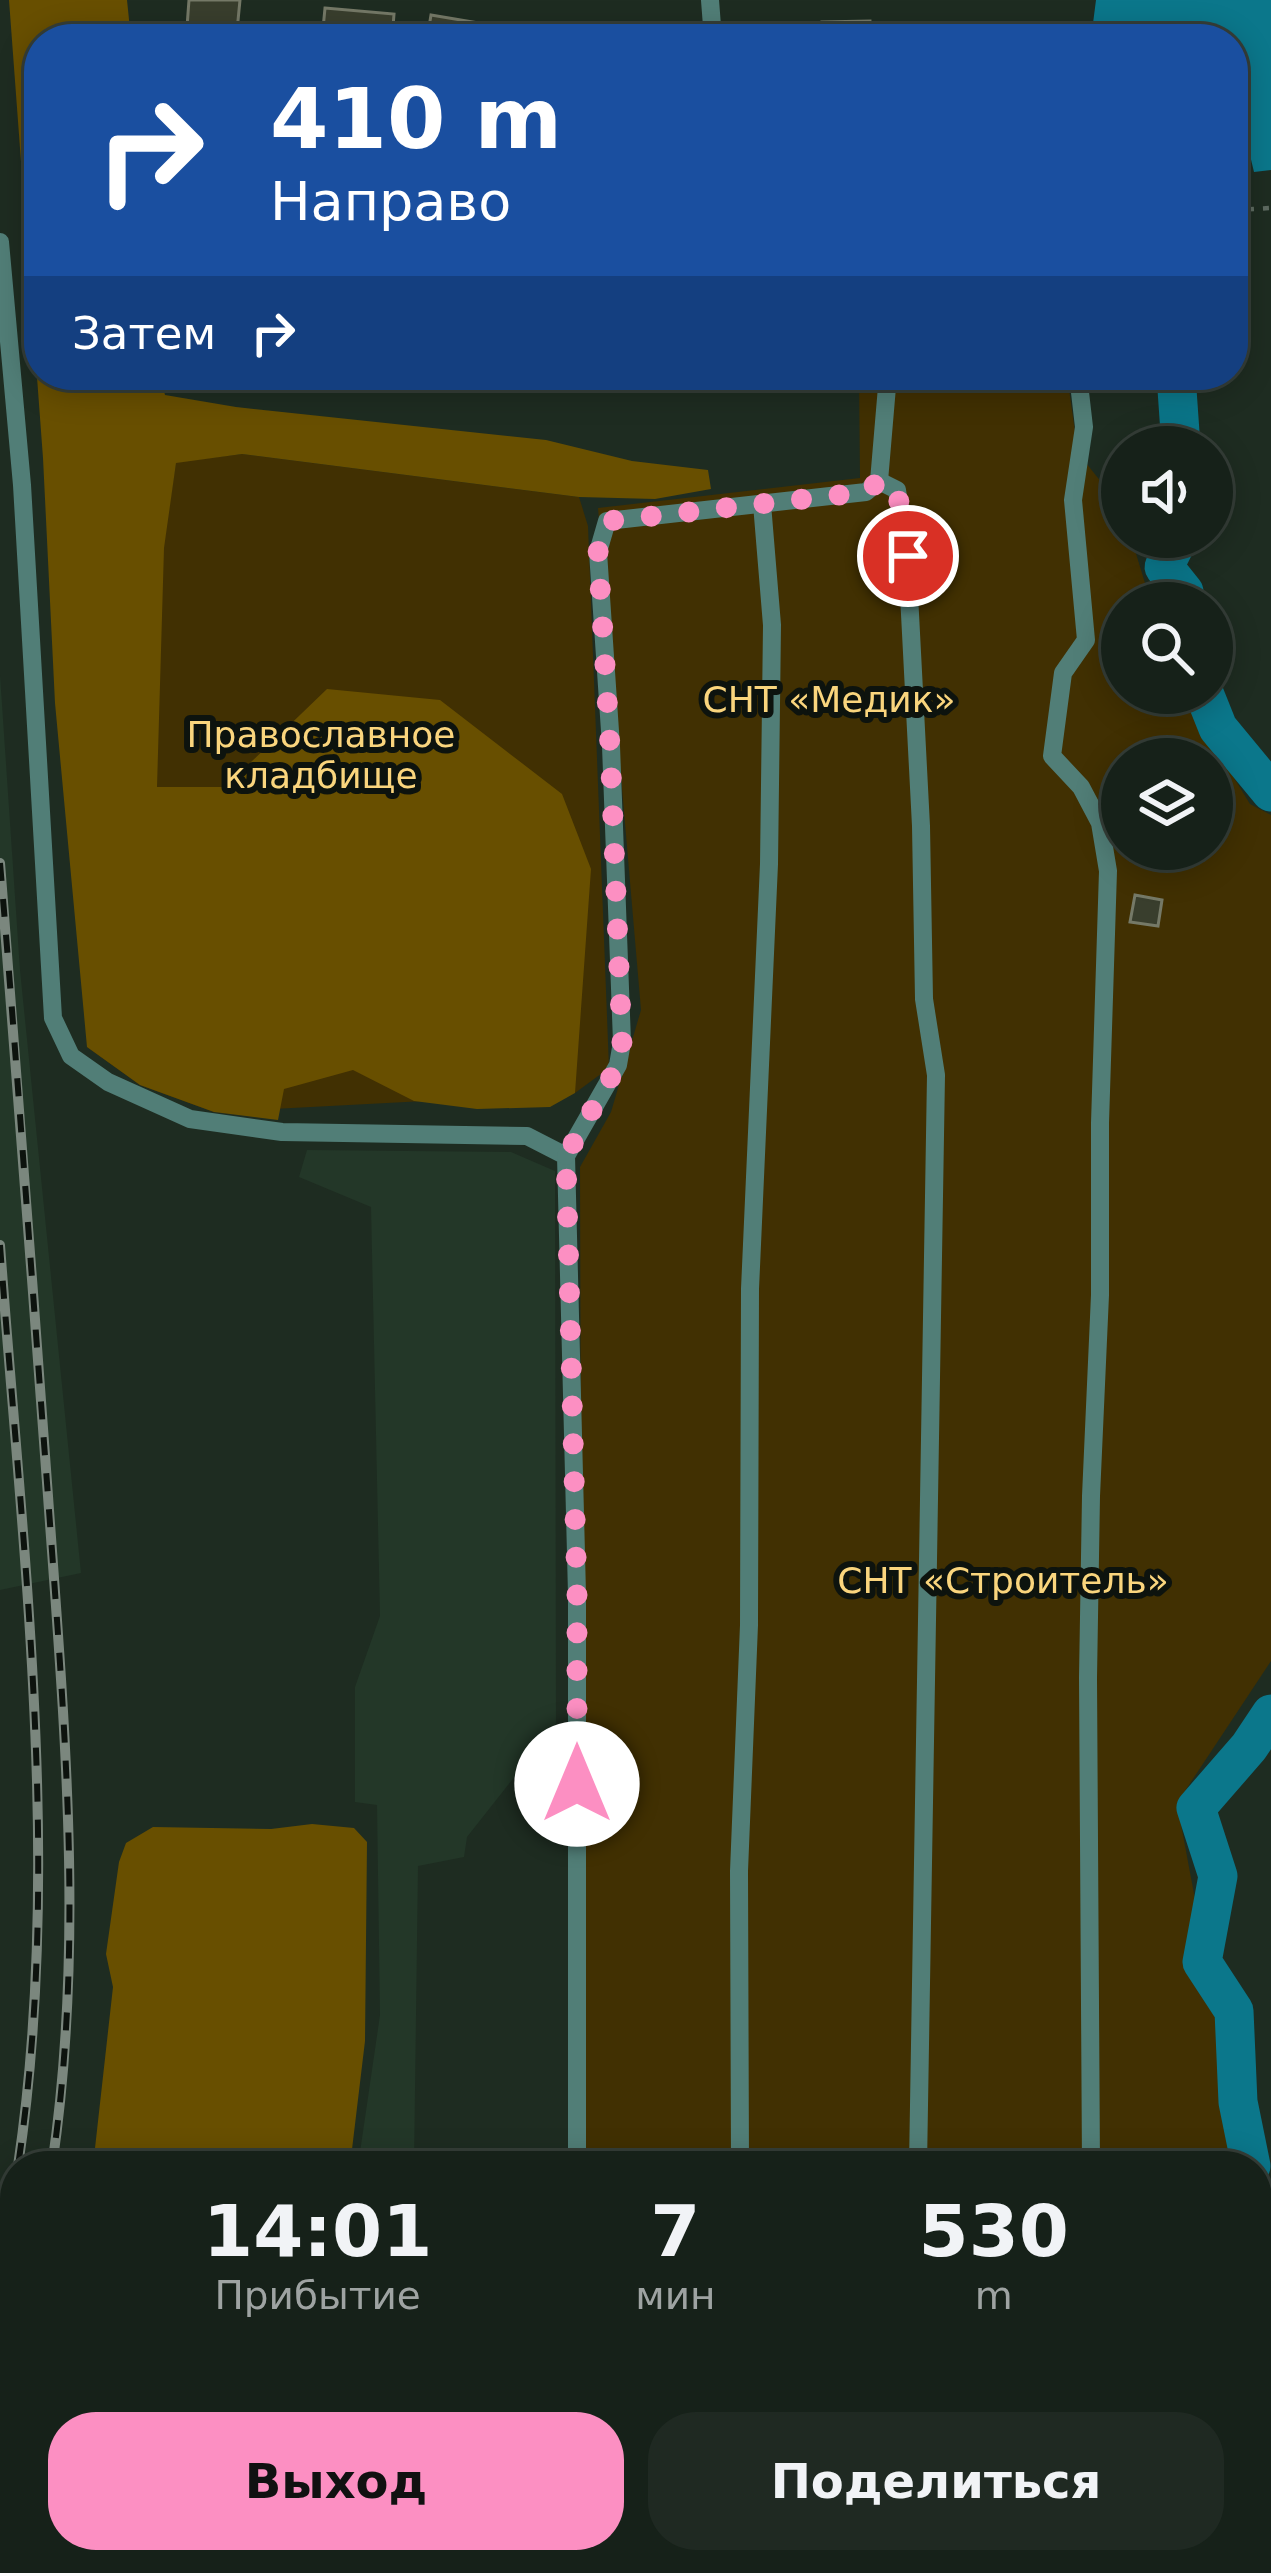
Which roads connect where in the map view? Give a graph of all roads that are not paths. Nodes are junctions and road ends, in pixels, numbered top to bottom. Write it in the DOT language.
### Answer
graph roads {
  1 [pos="0,242"];
  2 [pos="887,390"];
  3 [pos="1080,390"];
  4 [pos="879,481"];
  5 [pos="762,504"];
  6 [pos="566,1156"];
  7 [pos="577,2151"];
  8 [pos="740,2151"];
  9 [pos="918,2151"];
  10 [pos="1091,2151"];
  1 -- 6 [label="street"];
  2 -- 4 [label="street"];
  3 -- 10 [label="street"];
  4 -- 5 [label="street"];
  4 -- 9 [label="street"];
  5 -- 6 [label="street"];
  5 -- 8 [label="street"];
  6 -- 7 [label="street"];
}
